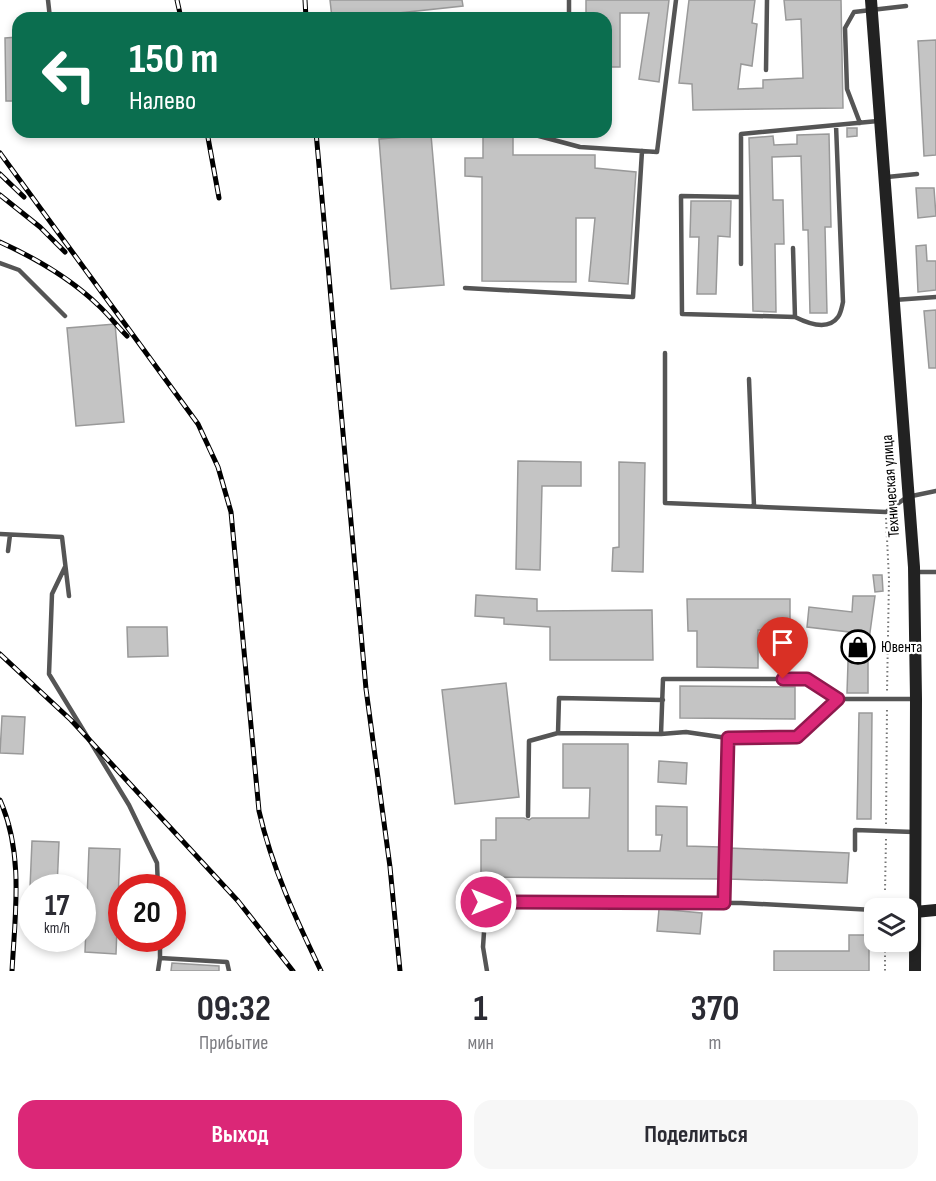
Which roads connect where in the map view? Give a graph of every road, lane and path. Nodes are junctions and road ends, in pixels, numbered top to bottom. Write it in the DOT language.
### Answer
graph roads {
  1 [pos="676,0"];
  2 [pos="767,0"];
  3 [pos="871,4"];
  4 [pos="906,6"];
  5 [pos="766,70"];
  6 [pos="880,121"];
  7 [pos="860,123"];
  8 [pos="836,125"];
  9 [pos="546,138"];
  10 [pos="642,151"];
  11 [pos="917,174"];
  12 [pos="885,177"];
  13 [pos="741,197"];
  14 [pos="793,248"];
  15 [pos="0,262"];
  16 [pos="741,264"];
  17 [pos="465,288"];
  18 [pos="936,297"];
  19 [pos="894,300"];
  20 [pos="65,316"];
  21 [pos="795,317"];
  22 [pos="665,352"];
  23 [pos="749,379"];
  24 [pos="936,491"];
  25 [pos="907,497"];
  26 [pos="754,506"];
  27 [pos="0,534"];
  28 [pos="10,535"];
  29 [pos="8,551"];
  30 [pos="65,567"];
  31 [pos="914,572"];
  32 [pos="936,572"];
  33 [pos="69,596"];
  34 [pos="838,699"];
  35 [pos="916,699"];
  36 [pos="663,700"];
  37 [pos="558,733"];
  38 [pos="661,734"];
  39 [pos="728,738"];
  40 [pos="528,816"];
  41 [pos="916,832"];
  42 [pos="855,850"];
  43 [pos="157,874"];
  44 [pos="470,890"];
  45 [pos="912,898"];
  46 [pos="486,902"];
  47 [pos="724,903"];
  48 [pos="864,910"];
  49 [pos="936,910"];
  50 [pos="918,911"];
  51 [pos="160,952"];
  52 [pos="885,952"];
  53 [pos="914,952"];
  54 [pos="160,958"];
  55 [pos="158,971"];
  56 [pos="229,971"];
  57 [pos="487,971"];
  58 [pos="885,971"];
  59 [pos="915,971"];
  1 -- 10 [label="lane"];
  2 -- 5 [label="lane"];
  3 -- 4 [label="lane"];
  3 -- 6 [label="main road, Техническая улица"];
  3 -- 7 [label="lane"];
  6 -- 7 [label="lane"];
  6 -- 12 [label="main road, Техническая улица"];
  7 -- 8 [label="lane"];
  8 -- 13 [label="lane"];
  8 -- 21 [label="lane"];
  9 -- 10 [label="lane"];
  10 -- 17 [label="lane"];
  11 -- 12 [label="lane"];
  12 -- 19 [label="main road, Техническая улица"];
  13 -- 16 [label="lane"];
  13 -- 21 [label="lane"];
  14 -- 21 [label="lane"];
  15 -- 20 [label="lane"];
  18 -- 19 [label="lane"];
  19 -- 25 [label="main road, Техническая улица"];
  22 -- 26 [label="lane"];
  23 -- 26 [label="lane"];
  24 -- 25 [label="lane"];
  25 -- 26 [label="lane"];
  25 -- 31 [label="main road, Техническая улица"];
  27 -- 28 [label="lane"];
  28 -- 29 [label="lane"];
  28 -- 30 [label="lane"];
  30 -- 33 [label="lane"];
  30 -- 43 [label="lane"];
  31 -- 32 [label="lane"];
  31 -- 35 [label="main road, Техническая улица"];
  34 -- 35 [label="lane"];
  34 -- 36 [label="lane"];
  34 -- 39 [label="lane"];
  35 -- 41 [label="main road, Техническая улица"];
  36 -- 37 [label="lane"];
  36 -- 38 [label="lane"];
  37 -- 38 [label="lane"];
  37 -- 40 [label="lane"];
  38 -- 39 [label="lane"];
  39 -- 47 [label="lane"];
  41 -- 42 [label="lane"];
  41 -- 45 [label="main road, Техническая улица"];
  44 -- 46 [label="lane"];
  46 -- 47 [label="lane"];
  46 -- 57 [label="lane"];
  47 -- 48 [label="lane"];
  49 -- 50 [label="main road"];
  51 -- 54 [label="lane"];
  52 -- 58 [label="path"];
  53 -- 59 [label="main road, Техническая улица"];
  54 -- 55 [label="lane"];
  54 -- 56 [label="lane"];
}
